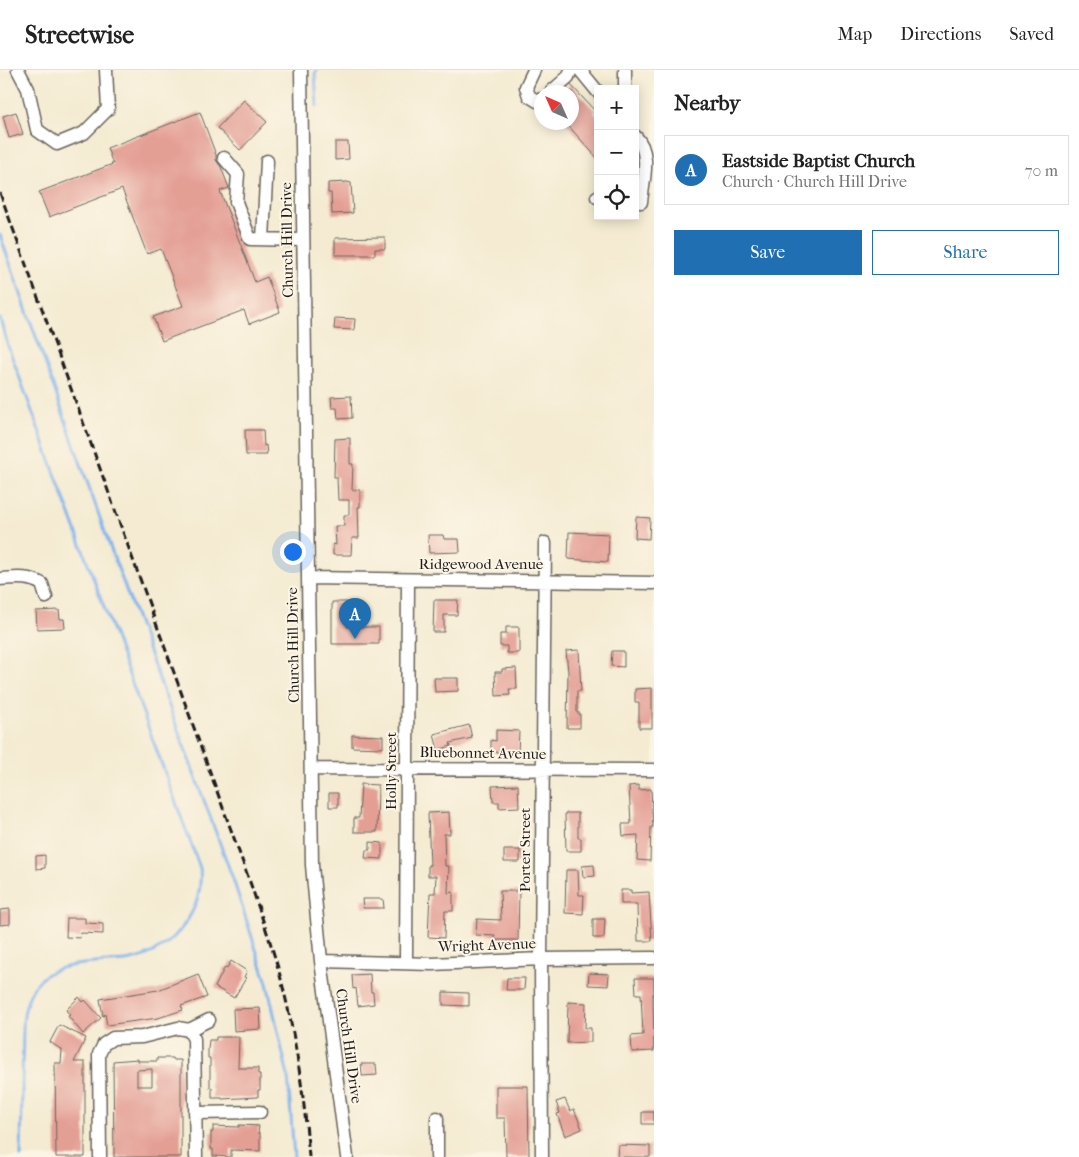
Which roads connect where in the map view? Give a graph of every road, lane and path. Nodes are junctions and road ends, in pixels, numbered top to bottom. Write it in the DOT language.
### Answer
graph roads {
  1 [pos="18,70"];
  2 [pos="106,70"];
  3 [pos="301,70"];
  4 [pos="534,70"];
  5 [pos="571,70"];
  6 [pos="580,70"];
  7 [pos="625,70"];
  8 [pos="559,85"];
  9 [pos="625,85"];
  10 [pos="594,87"];
  11 [pos="534,99"];
  12 [pos="639,140"];
  13 [pos="224,158"];
  14 [pos="267,161"];
  15 [pos="639,202"];
  16 [pos="263,239"];
  17 [pos="303,240"];
  18 [pos="545,543"];
  19 [pos="308,578"];
  20 [pos="0,579"];
  21 [pos="408,580"];
  22 [pos="544,580"];
  23 [pos="654,583"];
  24 [pos="46,596"];
  25 [pos="408,768"];
  26 [pos="311,769"];
  27 [pos="542,770"];
  28 [pos="654,770"];
  29 [pos="654,958"];
  30 [pos="541,959"];
  31 [pos="321,961"];
  32 [pos="406,963"];
  33 [pos="209,1020"];
  34 [pos="189,1030"];
  35 [pos="260,1112"];
  36 [pos="195,1113"];
  37 [pos="438,1118"];
  38 [pos="100,1157"];
  39 [pos="196,1157"];
  40 [pos="347,1157"];
  41 [pos="437,1157"];
  42 [pos="542,1157"];
  1 -- 2 [label="street"];
  3 -- 17 [label="street, Church Hill Drive"];
  4 -- 11 [label="street"];
  5 -- 8 [label="street"];
  6 -- 10 [label="street"];
  7 -- 9 [label="street"];
  12 -- 15 [label="street"];
  13 -- 16 [label="street"];
  14 -- 16 [label="street"];
  16 -- 17 [label="street"];
  17 -- 19 [label="street, Church Hill Drive"];
  18 -- 22 [label="street, Porter Street"];
  19 -- 21 [label="street, Ridgewood Avenue"];
  19 -- 26 [label="street, Church Hill Drive"];
  20 -- 24 [label="street"];
  21 -- 22 [label="street, Ridgewood Avenue"];
  21 -- 25 [label="street, Holly Street"];
  22 -- 23 [label="street, Ridgewood Avenue"];
  22 -- 27 [label="street, Porter Street"];
  25 -- 26 [label="street, Bluebonnet Avenue"];
  25 -- 27 [label="street, Bluebonnet Avenue"];
  25 -- 32 [label="street, Holly Street"];
  26 -- 31 [label="street, Church Hill Drive"];
  27 -- 28 [label="street, Bluebonnet Avenue"];
  27 -- 30 [label="street, Porter Street"];
  29 -- 30 [label="street, Wright Avenue"];
  30 -- 32 [label="street, Wright Avenue"];
  30 -- 42 [label="street, Porter Street"];
  31 -- 32 [label="street, Wright Avenue"];
  31 -- 40 [label="street, Church Hill Drive"];
  33 -- 34 [label="street"];
  34 -- 36 [label="street"];
  34 -- 38 [label="street"];
  35 -- 36 [label="street"];
  36 -- 39 [label="street"];
  37 -- 41 [label="street"];
}
